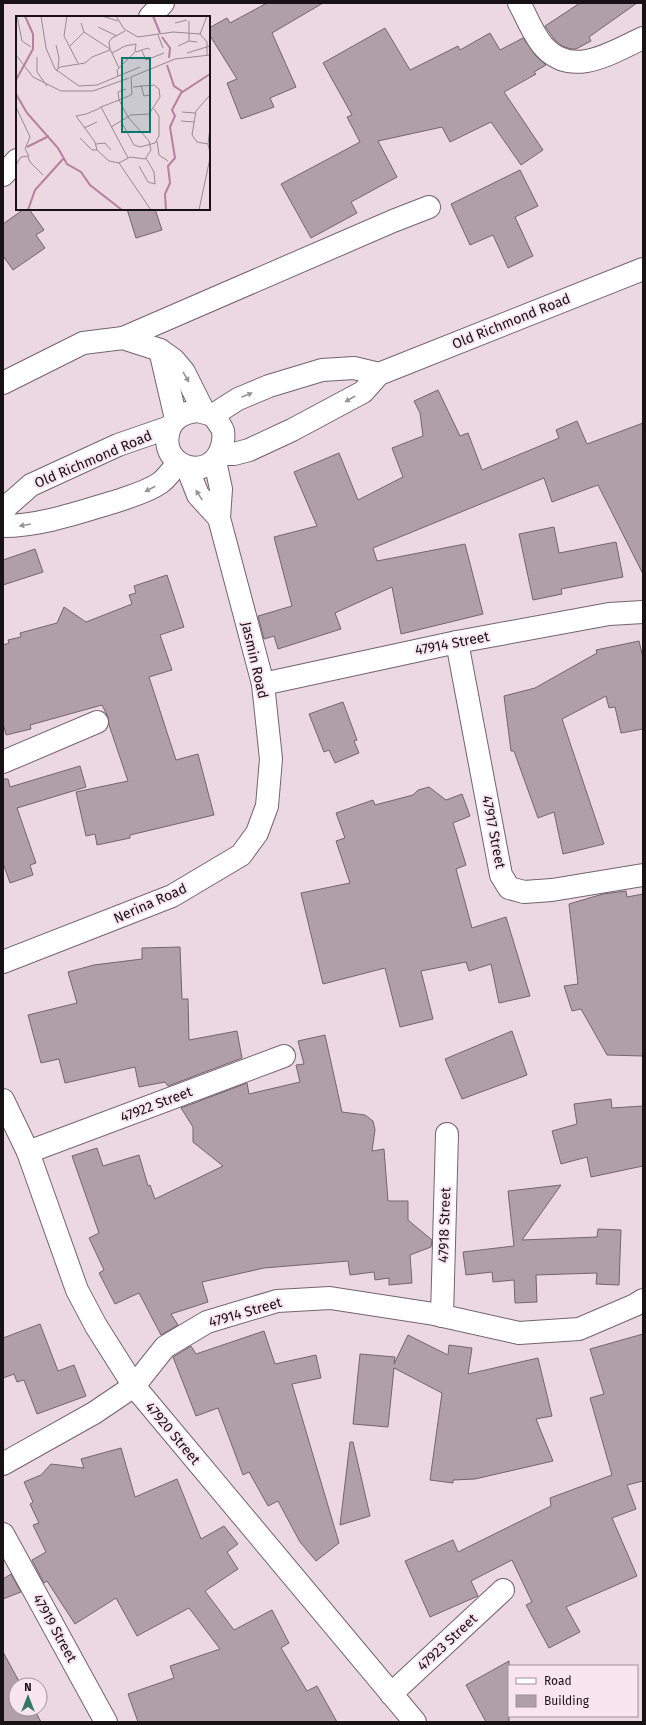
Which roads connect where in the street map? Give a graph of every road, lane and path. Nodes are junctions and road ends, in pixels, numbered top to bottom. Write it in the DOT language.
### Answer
graph roads {
  1 [pos="163,3"];
  2 [pos="519,3"];
  3 [pos="151,16"];
  4 [pos="643,38"];
  5 [pos="16,161"];
  6 [pos="3,175"];
  7 [pos="429,208"];
  8 [pos="643,269"];
  9 [pos="123,338"];
  10 [pos="160,350"];
  11 [pos="379,374"];
  12 [pos="3,383"];
  13 [pos="209,414"];
  14 [pos="173,423"];
  15 [pos="217,457"];
  16 [pos="182,465"];
  17 [pos="3,513"];
  18 [pos="219,518"];
  19 [pos="3,526"];
  20 [pos="643,612"];
  21 [pos="457,642"];
  22 [pos="263,684"];
  23 [pos="97,722"];
  24 [pos="3,762"];
  25 [pos="267,806"];
  26 [pos="643,875"];
  27 [pos="3,962"];
  28 [pos="284,1056"];
  29 [pos="3,1100"];
  30 [pos="447,1134"];
  31 [pos="28,1152"];
  32 [pos="643,1300"];
  33 [pos="442,1316"];
  34 [pos="134,1386"];
  35 [pos="3,1464"];
  36 [pos="3,1534"];
  37 [pos="503,1590"];
  38 [pos="391,1694"];
  39 [pos="106,1722"];
  40 [pos="415,1722"];
  1 -- 3 [label="street"];
  2 -- 4 [label="street"];
  5 -- 6 [label="street"];
  7 -- 9 [label="street"];
  8 -- 11 [label="street, Old Richmond Road"];
  9 -- 10 [label="street"];
  9 -- 12 [label="street"];
  10 -- 13 [label="street, one-way"];
  10 -- 14 [label="street"];
  13 -- 11 [label="street, Old Richmond Road, one-way"];
  11 -- 15 [label="street, Old Richmond Road, one-way"];
  13 -- 14 [label="street, Old Richmond Road"];
  13 -- 15 [label="street"];
  14 -- 16 [label="street, Old Richmond Road"];
  14 -- 17 [label="street, Old Richmond Road"];
  15 -- 16 [label="street, Old Richmond Road"];
  15 -- 18 [label="street, Jasmin Road"];
  18 -- 16 [label="street, Jasmin Road, one-way"];
  16 -- 19 [label="street, one-way"];
  18 -- 22 [label="street, Jasmin Road"];
  20 -- 21 [label="street, 47914 Street"];
  21 -- 22 [label="street, 47914 Street"];
  21 -- 26 [label="street, 47917 Street"];
  22 -- 25 [label="street, Jasmin Road"];
  23 -- 24 [label="street"];
  25 -- 27 [label="street, Nerina Road"];
  28 -- 31 [label="street, 47922 Street"];
  29 -- 31 [label="street, 47920 Street"];
  30 -- 33 [label="street, 47918 Street"];
  31 -- 34 [label="street, 47920 Street"];
  32 -- 33 [label="street, 47914 Street"];
  33 -- 34 [label="street, 47914 Street"];
  34 -- 35 [label="street, 47914 Street"];
  34 -- 38 [label="street, 47920 Street"];
  36 -- 39 [label="street, 47919 Street"];
  37 -- 38 [label="street, 47923 Street"];
  38 -- 40 [label="street, 47920 Street"];
}
